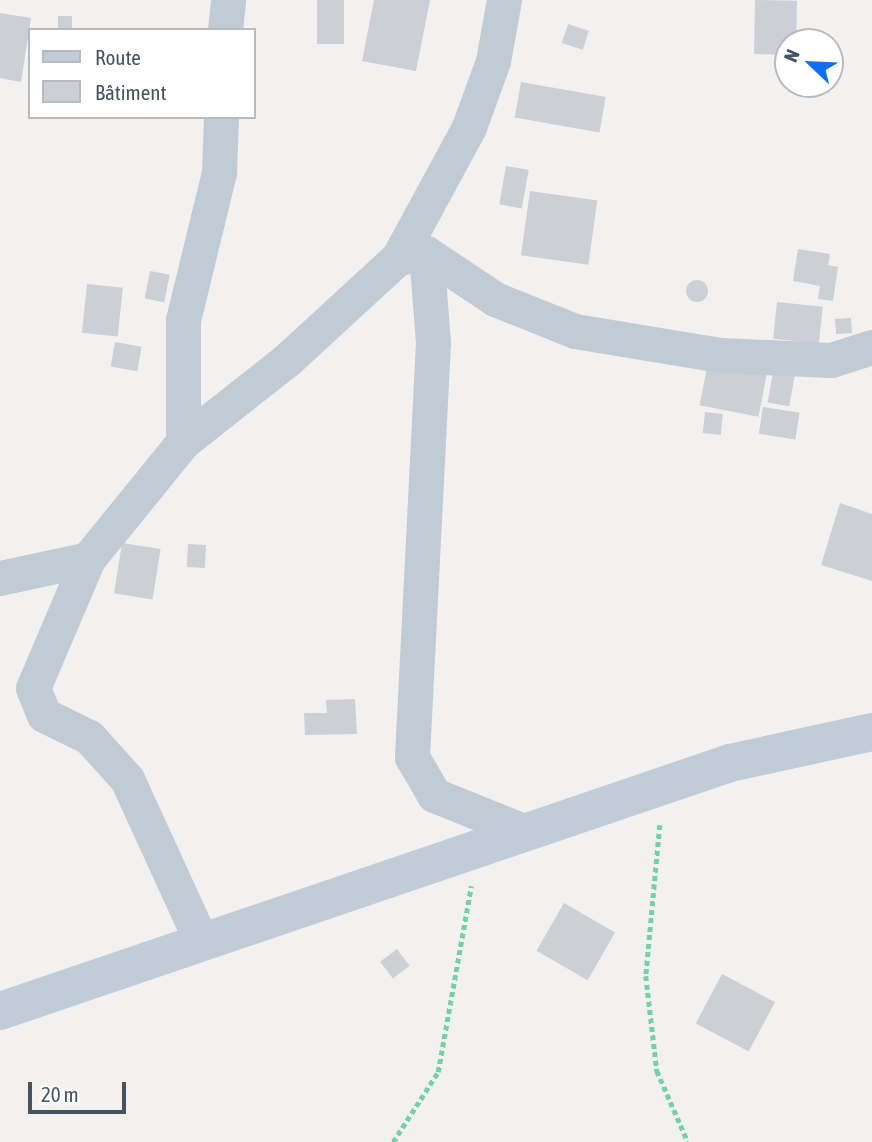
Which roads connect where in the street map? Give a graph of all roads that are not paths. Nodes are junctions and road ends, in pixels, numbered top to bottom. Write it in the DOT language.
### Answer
graph roads {
  1 [pos="228,0"];
  2 [pos="504,0"];
  3 [pos="225,28"];
  4 [pos="222,119"];
  5 [pos="412,256"];
  6 [pos="872,347"];
  7 [pos="183,442"];
  8 [pos="88,559"];
  9 [pos="0,578"];
  10 [pos="872,732"];
  11 [pos="526,832"];
  12 [pos="202,943"];
  13 [pos="0,1011"];
  1 -- 3 [label="street"];
  2 -- 5 [label="street"];
  4 -- 7 [label="street"];
  5 -- 6 [label="street"];
  5 -- 7 [label="street"];
  5 -- 11 [label="street"];
  7 -- 8 [label="street"];
  8 -- 9 [label="street"];
  8 -- 12 [label="street"];
  10 -- 11 [label="main road"];
  11 -- 12 [label="main road"];
  12 -- 13 [label="main road"];
}
